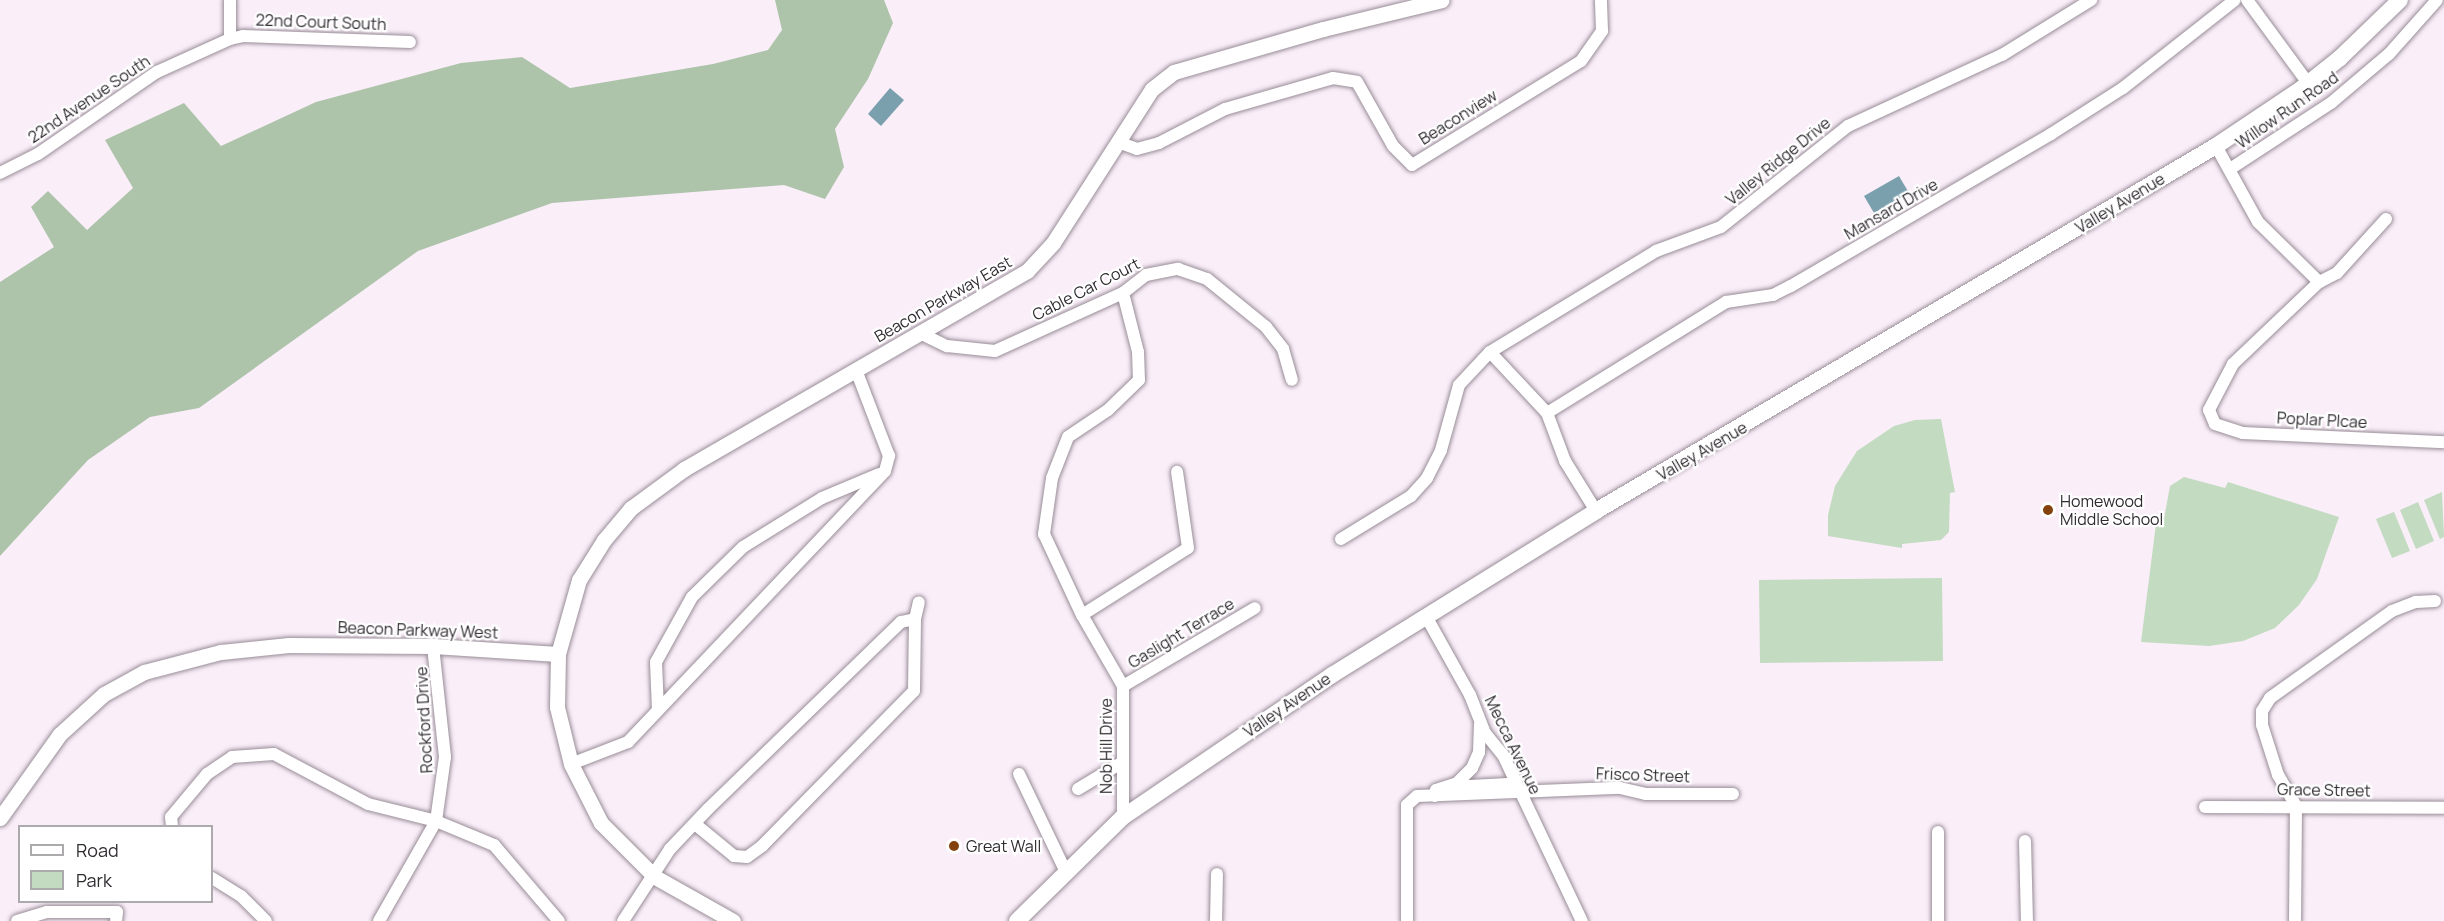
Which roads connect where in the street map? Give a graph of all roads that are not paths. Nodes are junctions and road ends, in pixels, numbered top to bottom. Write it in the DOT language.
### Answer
graph roads {
  1 [pos="230,0"];
  2 [pos="1442,0"];
  3 [pos="1601,0"];
  4 [pos="2091,0"];
  5 [pos="2235,0"];
  6 [pos="2247,0"];
  7 [pos="2400,0"];
  8 [pos="2437,0"];
  9 [pos="230,39"];
  10 [pos="410,42"];
  11 [pos="2308,83"];
  12 [pos="1118,142"];
  13 [pos="2216,146"];
  14 [pos="2230,169"];
  15 [pos="0,173"];
  16 [pos="2386,219"];
  17 [pos="2319,282"];
  18 [pos="1123,293"];
  19 [pos="922,334"];
  20 [pos="1490,352"];
  21 [pos="856,370"];
  22 [pos="1292,380"];
  23 [pos="1546,413"];
  24 [pos="2444,442"];
  25 [pos="885,471"];
  26 [pos="1177,472"];
  27 [pos="1596,511"];
  28 [pos="1341,539"];
  29 [pos="2435,601"];
  30 [pos="919,602"];
  31 [pos="1255,608"];
  32 [pos="1082,615"];
  33 [pos="1427,618"];
  34 [pos="915,620"];
  35 [pos="433,646"];
  36 [pos="558,654"];
  37 [pos="1123,686"];
  38 [pos="658,710"];
  39 [pos="1480,721"];
  40 [pos="1123,762"];
  41 [pos="571,764"];
  42 [pos="1019,774"];
  43 [pos="1078,789"];
  44 [pos="1517,791"];
  45 [pos="1438,792"];
  46 [pos="1733,794"];
  47 [pos="2296,806"];
  48 [pos="2205,807"];
  49 [pos="2444,808"];
  50 [pos="1123,817"];
  51 [pos="0,818"];
  52 [pos="436,821"];
  53 [pos="695,824"];
  54 [pos="172,825"];
  55 [pos="1938,832"];
  56 [pos="2025,841"];
  57 [pos="1065,870"];
  58 [pos="1217,874"];
  59 [pos="655,877"];
  60 [pos="213,879"];
  61 [pos="18,921"];
  62 [pos="116,921"];
  63 [pos="266,921"];
  64 [pos="380,921"];
  65 [pos="558,921"];
  66 [pos="623,921"];
  67 [pos="733,921"];
  68 [pos="1017,921"];
  69 [pos="1216,921"];
  70 [pos="1407,921"];
  71 [pos="1582,921"];
  72 [pos="1938,921"];
  73 [pos="2027,921"];
  74 [pos="2295,921"];
  1 -- 9 [label="street"];
  2 -- 12 [label="street, Beacon Parkway East"];
  3 -- 12 [label="street, Beaconview"];
  4 -- 20 [label="street, Valley Ridge Drive"];
  5 -- 23 [label="street, Mansard Drive"];
  6 -- 11 [label="street"];
  7 -- 11 [label="main road, Valley Avenue"];
  8 -- 14 [label="street, Willow Run Road"];
  9 -- 10 [label="street, 22nd Court South"];
  9 -- 15 [label="street, 22nd Avenue South"];
  11 -- 13 [label="main road, Valley Avenue"];
  12 -- 19 [label="street, Beacon Parkway East"];
  13 -- 14 [label="street"];
  13 -- 27 [label="main road, Valley Avenue"];
  14 -- 17 [label="street"];
  16 -- 17 [label="street"];
  17 -- 24 [label="street, Poplar Plcae"];
  18 -- 19 [label="street, Cable Car Court"];
  18 -- 22 [label="street, Cable Car Court"];
  18 -- 32 [label="street, Nob Hill Drive"];
  19 -- 21 [label="street, Beacon Parkway East"];
  20 -- 23 [label="street"];
  20 -- 28 [label="street, Valley Ridge Drive"];
  21 -- 25 [label="street"];
  21 -- 36 [label="street, Beacon Parkway East"];
  23 -- 27 [label="street"];
  25 -- 38 [label="street"];
  25 -- 38 [label="street"];
  26 -- 32 [label="street"];
  27 -- 33 [label="main road, Valley Avenue"];
  29 -- 47 [label="street"];
  30 -- 34 [label="street"];
  31 -- 37 [label="street, Gaslight Terrace"];
  32 -- 37 [label="street, Nob Hill Drive"];
  33 -- 39 [label="street, Mecca Avenue"];
  33 -- 50 [label="main road, Valley Avenue"];
  34 -- 53 [label="street"];
  34 -- 53 [label="street"];
  35 -- 36 [label="street, Beacon Parkway West"];
  35 -- 51 [label="street, Beacon Parkway West"];
  35 -- 52 [label="street, Rockford Drive"];
  36 -- 41 [label="street"];
  37 -- 40 [label="street, Nob Hill Drive"];
  38 -- 41 [label="street"];
  39 -- 44 [label="street, Mecca Avenue"];
  39 -- 45 [label="street"];
  40 -- 43 [label="street"];
  40 -- 50 [label="street, Nob Hill Drive"];
  41 -- 59 [label="street"];
  42 -- 57 [label="street"];
  44 -- 45 [label="street, Frisco Street"];
  44 -- 46 [label="street, Frisco Street"];
  44 -- 71 [label="street, Mecca Avenue"];
  45 -- 70 [label="street"];
  47 -- 48 [label="street, Grace Street"];
  47 -- 49 [label="street, Grace Street"];
  47 -- 74 [label="street"];
  50 -- 57 [label="main road, Valley Avenue"];
  52 -- 54 [label="street"];
  52 -- 64 [label="street, Rockford Drive"];
  52 -- 65 [label="street"];
  53 -- 59 [label="street"];
  55 -- 72 [label="street"];
  56 -- 73 [label="street"];
  57 -- 68 [label="main road, Valley Avenue"];
  58 -- 69 [label="street"];
  59 -- 66 [label="street"];
  59 -- 67 [label="street"];
  60 -- 63 [label="street"];
  61 -- 62 [label="street"];
}
